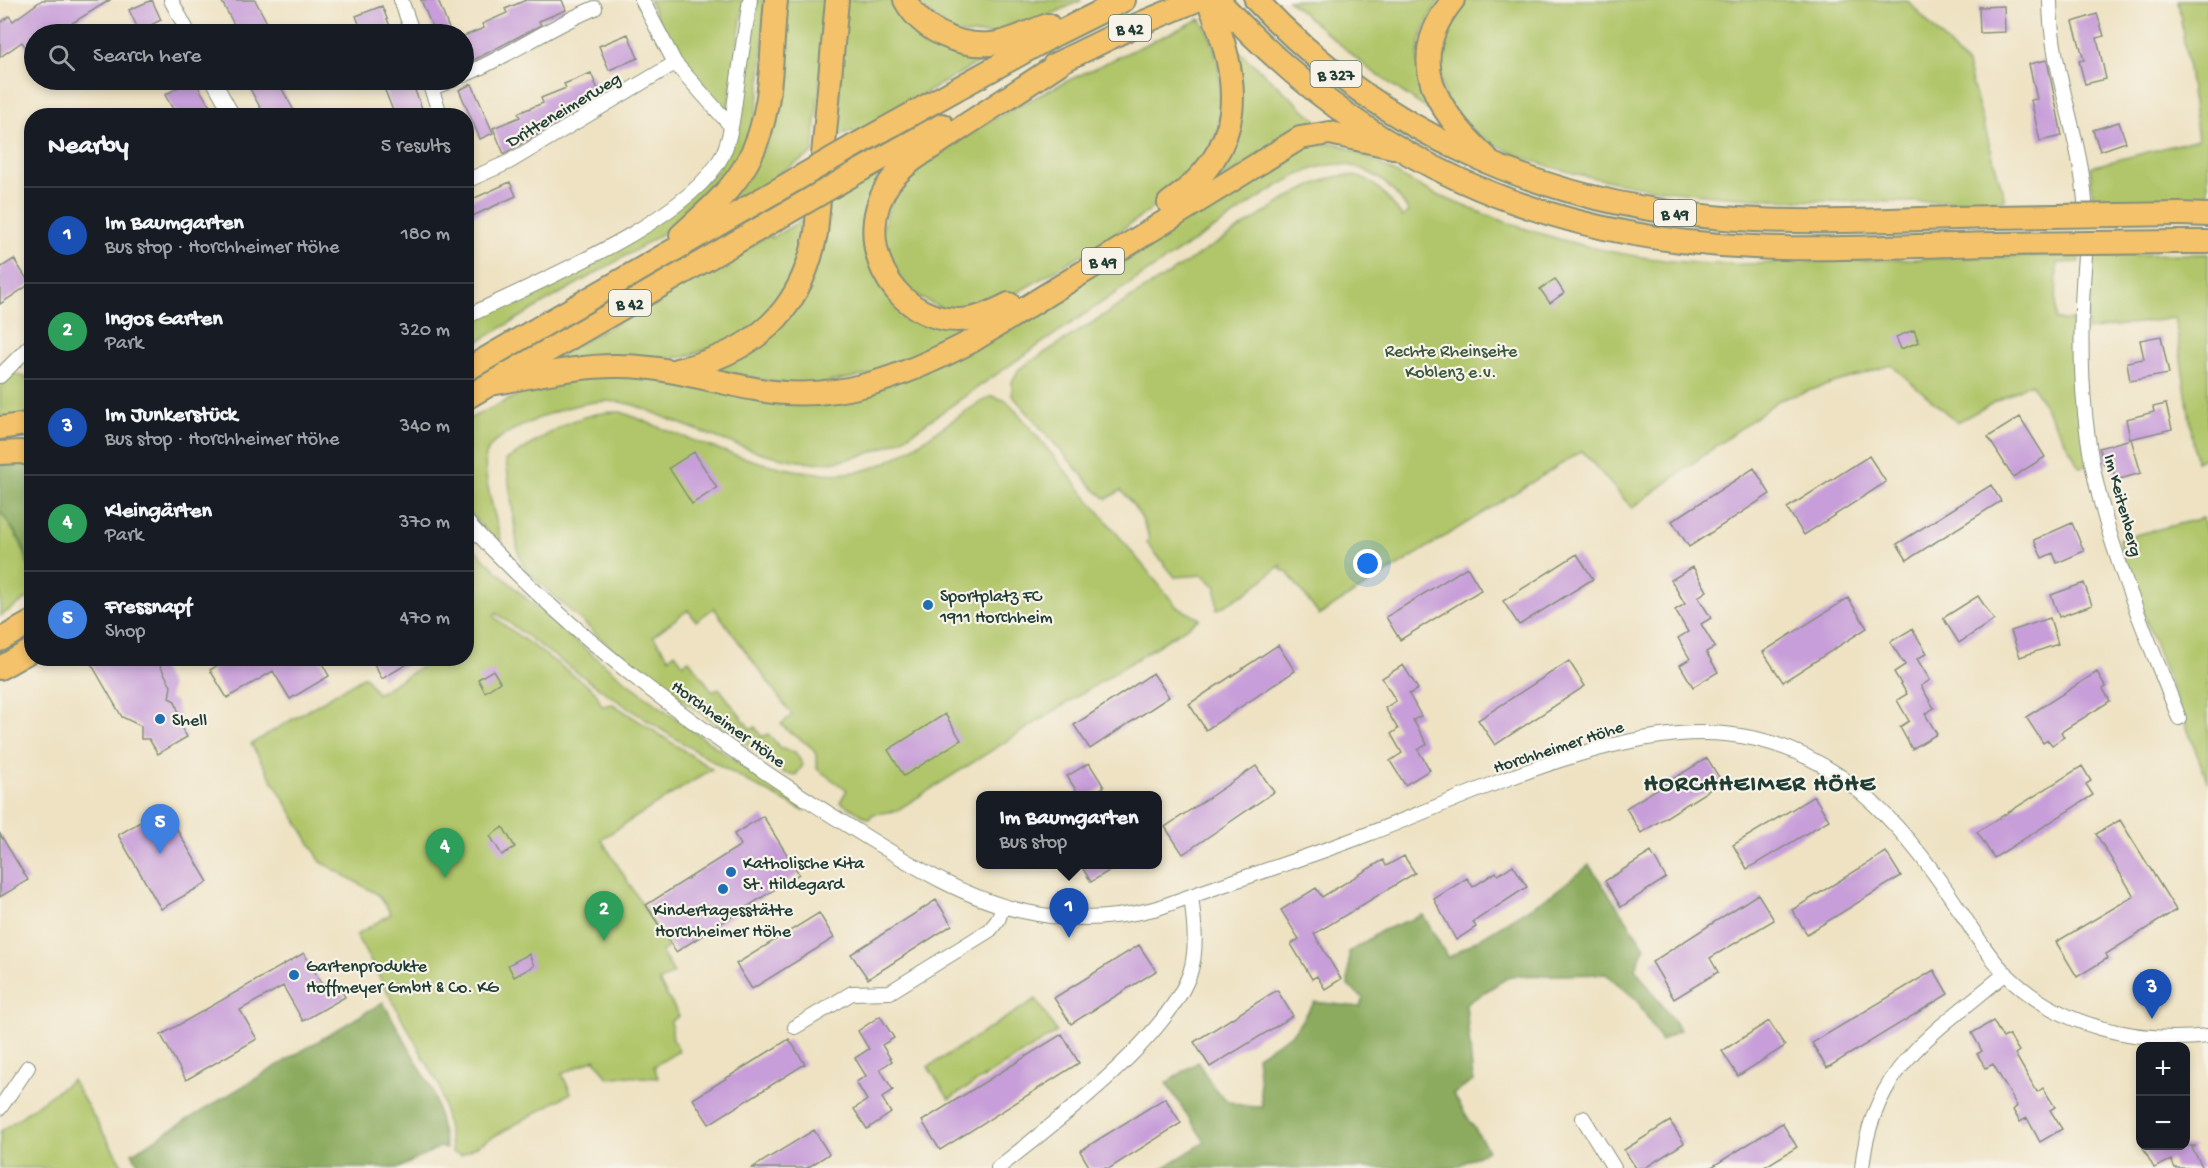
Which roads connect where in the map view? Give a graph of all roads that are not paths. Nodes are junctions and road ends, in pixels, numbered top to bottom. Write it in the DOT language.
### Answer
graph roads {
  1 [pos="171,0"];
  2 [pos="401,0"];
  3 [pos="642,0"];
  4 [pos="750,0"];
  5 [pos="776,0"];
  6 [pos="837,0"];
  7 [pos="905,0"];
  8 [pos="1118,0"];
  9 [pos="1124,0"];
  10 [pos="1197,0"];
  11 [pos="1208,0"];
  12 [pos="1218,0"];
  13 [pos="1453,0"];
  14 [pos="2050,0"];
  15 [pos="1260,4"];
  16 [pos="595,8"];
  17 [pos="184,24"];
  18 [pos="409,24"];
  19 [pos="1228,24"];
  20 [pos="1066,59"];
  21 [pos="675,63"];
  22 [pos="474,71"];
  23 [pos="219,90"];
  24 [pos="432,90"];
  25 [pos="229,108"];
  26 [pos="438,108"];
  27 [pos="731,126"];
  28 [pos="1393,147"];
  29 [pos="1498,168"];
  30 [pos="474,178"];
  31 [pos="2085,201"];
  32 [pos="2208,215"];
  33 [pos="2208,242"];
  34 [pos="2085,255"];
  35 [pos="652,263"];
  36 [pos="474,312"];
  37 [pos="24,352"];
  38 [pos="0,355"];
  39 [pos="474,365"];
  40 [pos="4,371"];
  41 [pos="672,371"];
  42 [pos="490,384"];
  43 [pos="474,393"];
  44 [pos="24,424"];
  45 [pos="0,428"];
  46 [pos="0,453"];
  47 [pos="24,453"];
  48 [pos="474,529"];
  49 [pos="24,625"];
  50 [pos="0,640"];
  51 [pos="24,654"];
  52 [pos="0,668"];
  53 [pos="2179,718"];
  54 [pos="1191,896"];
  55 [pos="1003,906"];
  56 [pos="2006,974"];
  57 [pos="795,1027"];
  58 [pos="2208,1036"];
  59 [pos="28,1067"];
  60 [pos="0,1108"];
  61 [pos="1583,1118"];
  62 [pos="998,1168"];
  63 [pos="1614,1168"];
  64 [pos="1862,1168"];
  1 -- 17 [label="street"];
  2 -- 18 [label="street"];
  3 -- 21 [label="street"];
  4 -- 27 [label="street"];
  5 -- 35 [label="highway"];
  6 -- 41 [label="highway"];
  7 -- 8 [label="highway"];
  9 -- 35 [label="highway, B 42, bridge"];
  10 -- 20 [label="highway, B 42"];
  11 -- 19 [label="highway"];
  12 -- 19 [label="highway, B 49"];
  13 -- 29 [label="highway"];
  14 -- 31 [label="street"];
  15 -- 29 [label="highway, B 327"];
  16 -- 22 [label="street"];
  19 -- 20 [label="highway"];
  19 -- 28 [label="highway, B 49"];
  20 -- 42 [label="highway, B 42, bridge"];
  21 -- 27 [label="street"];
  21 -- 30 [label="street, Dritteneimerweg"];
  23 -- 25 [label="street"];
  24 -- 26 [label="street"];
  27 -- 36 [label="street"];
  28 -- 33 [label="highway, B 49, bridge"];
  28 -- 41 [label="highway, B 49"];
  29 -- 32 [label="highway, B 49, bridge"];
  34 -- 53 [label="street, Im Keitenberg"];
  35 -- 39 [label="highway, B 42"];
  37 -- 40 [label="street"];
  38 -- 40 [label="street"];
  41 -- 42 [label="highway"];
  42 -- 43 [label="highway, B 42"];
  44 -- 45 [label="highway"];
  46 -- 47 [label="highway"];
  48 -- 55 [label="street, Horchheimer Höhe"];
  49 -- 50 [label="highway"];
  51 -- 52 [label="highway"];
  54 -- 55 [label="street, Horchheimer Höhe"];
  54 -- 56 [label="street, Horchheimer Höhe"];
  54 -- 62 [label="street"];
  55 -- 57 [label="street"];
  56 -- 58 [label="street, Horchheimer Höhe"];
  56 -- 64 [label="street"];
  59 -- 60 [label="street"];
  61 -- 63 [label="street"];
}
